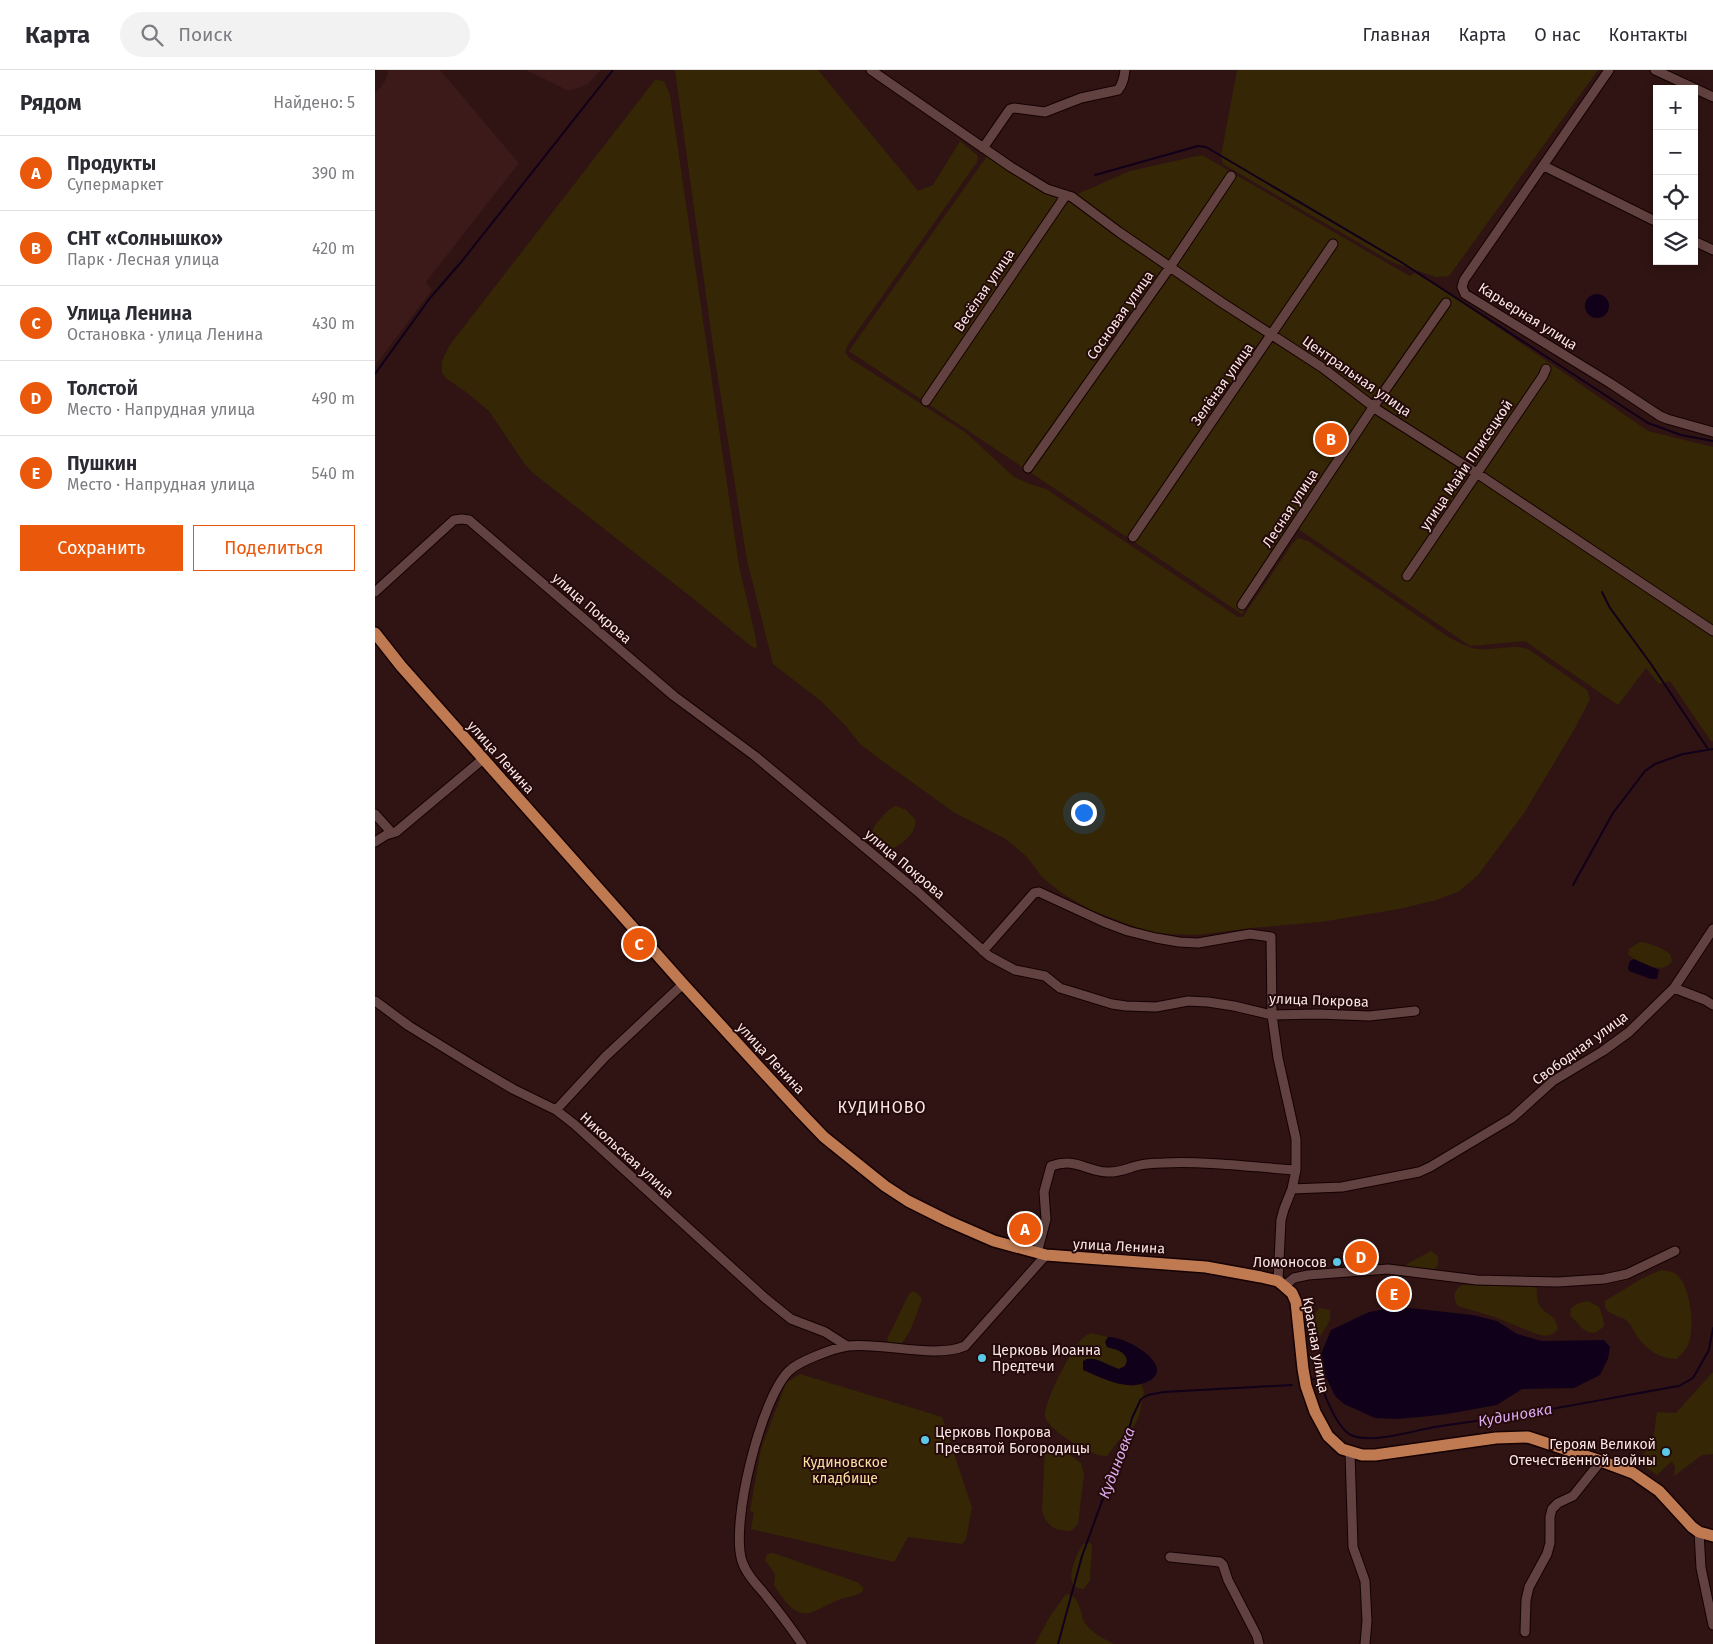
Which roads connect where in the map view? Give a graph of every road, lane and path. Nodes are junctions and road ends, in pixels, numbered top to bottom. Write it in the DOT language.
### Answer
graph roads {
  1 [pos="871,70"];
  2 [pos="1125,70"];
  3 [pos="1609,70"];
  4 [pos="1655,70"];
  5 [pos="1713,97"];
  6 [pos="983,148"];
  7 [pos="1544,166"];
  8 [pos="1231,176"];
  9 [pos="1065,195"];
  10 [pos="1653,220"];
  11 [pos="1698,243"];
  12 [pos="1333,244"];
  13 [pos="1713,250"];
  14 [pos="1170,267"];
  15 [pos="1446,303"];
  16 [pos="1273,334"];
  17 [pos="1546,369"];
  18 [pos="926,401"];
  19 [pos="1374,406"];
  20 [pos="1713,432"];
  21 [pos="1028,468"];
  22 [pos="1478,474"];
  23 [pos="1133,538"];
  24 [pos="1407,576"];
  25 [pos="375,592"];
  26 [pos="1242,605"];
  27 [pos="1713,631"];
  28 [pos="375,633"];
  29 [pos="483,759"];
  30 [pos="375,814"];
  31 [pos="392,833"];
  32 [pos="375,842"];
  33 [pos="1713,929"];
  34 [pos="983,951"];
  35 [pos="683,984"];
  36 [pos="1674,988"];
  37 [pos="375,1001"];
  38 [pos="1713,1005"];
  39 [pos="1415,1011"];
  40 [pos="1272,1015"];
  41 [pos="556,1110"];
  42 [pos="1296,1170"];
  43 [pos="1292,1189"];
  44 [pos="1675,1251"];
  45 [pos="1042,1254"];
  46 [pos="1281,1284"];
  47 [pos="847,1346"];
  48 [pos="1350,1452"];
  49 [pos="1601,1461"];
  50 [pos="1699,1532"];
  51 [pos="1713,1536"];
  52 [pos="1170,1558"];
  53 [pos="1713,1625"];
  54 [pos="1525,1632"];
  55 [pos="801,1644"];
  56 [pos="1259,1644"];
  57 [pos="1365,1644"];
  1 -- 6 [label="street, Центральная улица"];
  2 -- 6 [label="street"];
  3 -- 7 [label="street, Карьерная улица"];
  4 -- 5 [label="street"];
  6 -- 9 [label="street, Центральная улица"];
  7 -- 10 [label="street"];
  7 -- 20 [label="street, Карьерная улица"];
  8 -- 14 [label="street, Сосновая улица"];
  9 -- 14 [label="street, Центральная улица"];
  9 -- 18 [label="street, Весёлая улица"];
  11 -- 13 [label="street"];
  12 -- 16 [label="street, Зелёная улица"];
  14 -- 16 [label="street, Центральная улица"];
  14 -- 21 [label="street, Сосновая улица"];
  15 -- 19 [label="street, Лесная улица"];
  16 -- 19 [label="street, Центральная улица"];
  16 -- 23 [label="street, Зелёная улица"];
  17 -- 22 [label="street, улица Майи Плисецкой"];
  19 -- 22 [label="street, Центральная улица"];
  19 -- 26 [label="street, Лесная улица"];
  22 -- 24 [label="street, улица Майи Плисецкой"];
  22 -- 27 [label="street, Центральная улица"];
  25 -- 34 [label="street, улица Покрова"];
  28 -- 29 [label="main road, улица Ленина"];
  29 -- 31 [label="street"];
  29 -- 35 [label="main road, улица Ленина"];
  30 -- 31 [label="street"];
  31 -- 32 [label="street"];
  33 -- 36 [label="street, Свободная улица"];
  34 -- 40 [label="street, улица Покрова"];
  34 -- 40 [label="street"];
  35 -- 41 [label="street"];
  35 -- 45 [label="main road, улица Ленина"];
  36 -- 38 [label="street"];
  36 -- 43 [label="street, Свободная улица"];
  37 -- 41 [label="street, Никольская улица"];
  39 -- 40 [label="street, улица Покрова"];
  40 -- 42 [label="street"];
  41 -- 47 [label="street, Никольская улица"];
  42 -- 43 [label="street"];
  42 -- 45 [label="street"];
  43 -- 46 [label="street"];
  44 -- 46 [label="street"];
  45 -- 46 [label="main road, улица Ленина"];
  45 -- 47 [label="street"];
  46 -- 48 [label="main road, Красная улица"];
  47 -- 55 [label="street"];
  48 -- 49 [label="main road"];
  48 -- 57 [label="street"];
  49 -- 50 [label="main road"];
  49 -- 54 [label="street"];
  50 -- 51 [label="main road"];
  50 -- 53 [label="street"];
  52 -- 56 [label="street"];
}
